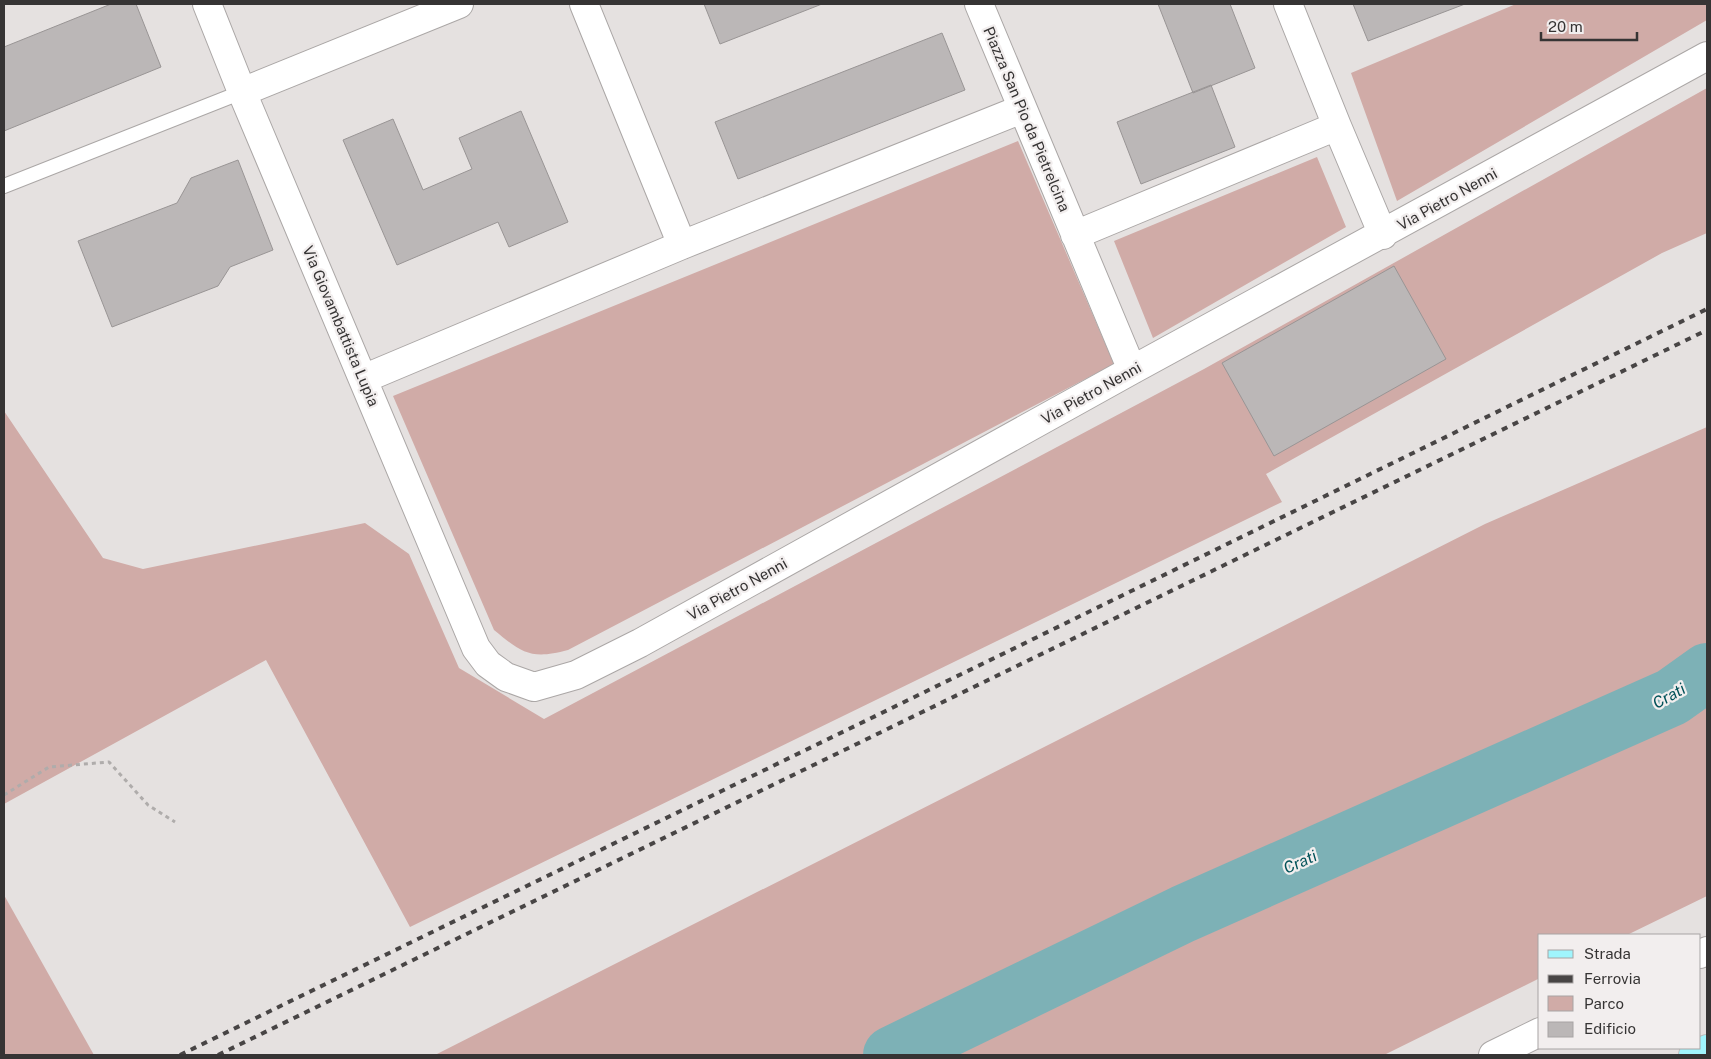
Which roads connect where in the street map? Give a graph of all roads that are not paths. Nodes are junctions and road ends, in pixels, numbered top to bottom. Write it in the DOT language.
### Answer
graph roads {
  1 [pos="207,4"];
  2 [pos="459,4"];
  3 [pos="584,4"];
  4 [pos="979,4"];
  5 [pos="1288,4"];
  6 [pos="1707,56"];
  7 [pos="242,92"];
  8 [pos="1022,109"];
  9 [pos="1337,126"];
  10 [pos="4,186"];
  11 [pos="1075,235"];
  12 [pos="1382,235"];
  13 [pos="682,245"];
  14 [pos="1132,370"];
  15 [pos="363,379"];
  16 [pos="476,648"];
  17 [pos="1538,1033"];
  18 [pos="1707,1049"];
  19 [pos="1492,1055"];
  20 [pos="1693,1055"];
  1 -- 7 [label="street, Via Giovambattista Lupia"];
  2 -- 7 [label="street"];
  3 -- 13 [label="street"];
  4 -- 8 [label="street, Piazza San Pio da Pietrelcina"];
  5 -- 9 [label="street"];
  6 -- 12 [label="street, Via Pietro Nenni"];
  7 -- 10 [label="lane"];
  7 -- 15 [label="street, Via Giovambattista Lupia"];
  8 -- 11 [label="street, Piazza San Pio da Pietrelcina"];
  8 -- 13 [label="street"];
  9 -- 11 [label="street"];
  9 -- 12 [label="street"];
  11 -- 14 [label="street, Piazza San Pio da Pietrelcina"];
  12 -- 14 [label="street, Via Pietro Nenni"];
  13 -- 15 [label="street"];
  14 -- 16 [label="street, Via Pietro Nenni"];
  15 -- 16 [label="street, Via Giovambattista Lupia"];
  17 -- 19 [label="street"];
  18 -- 20 [label="main road"];
}
